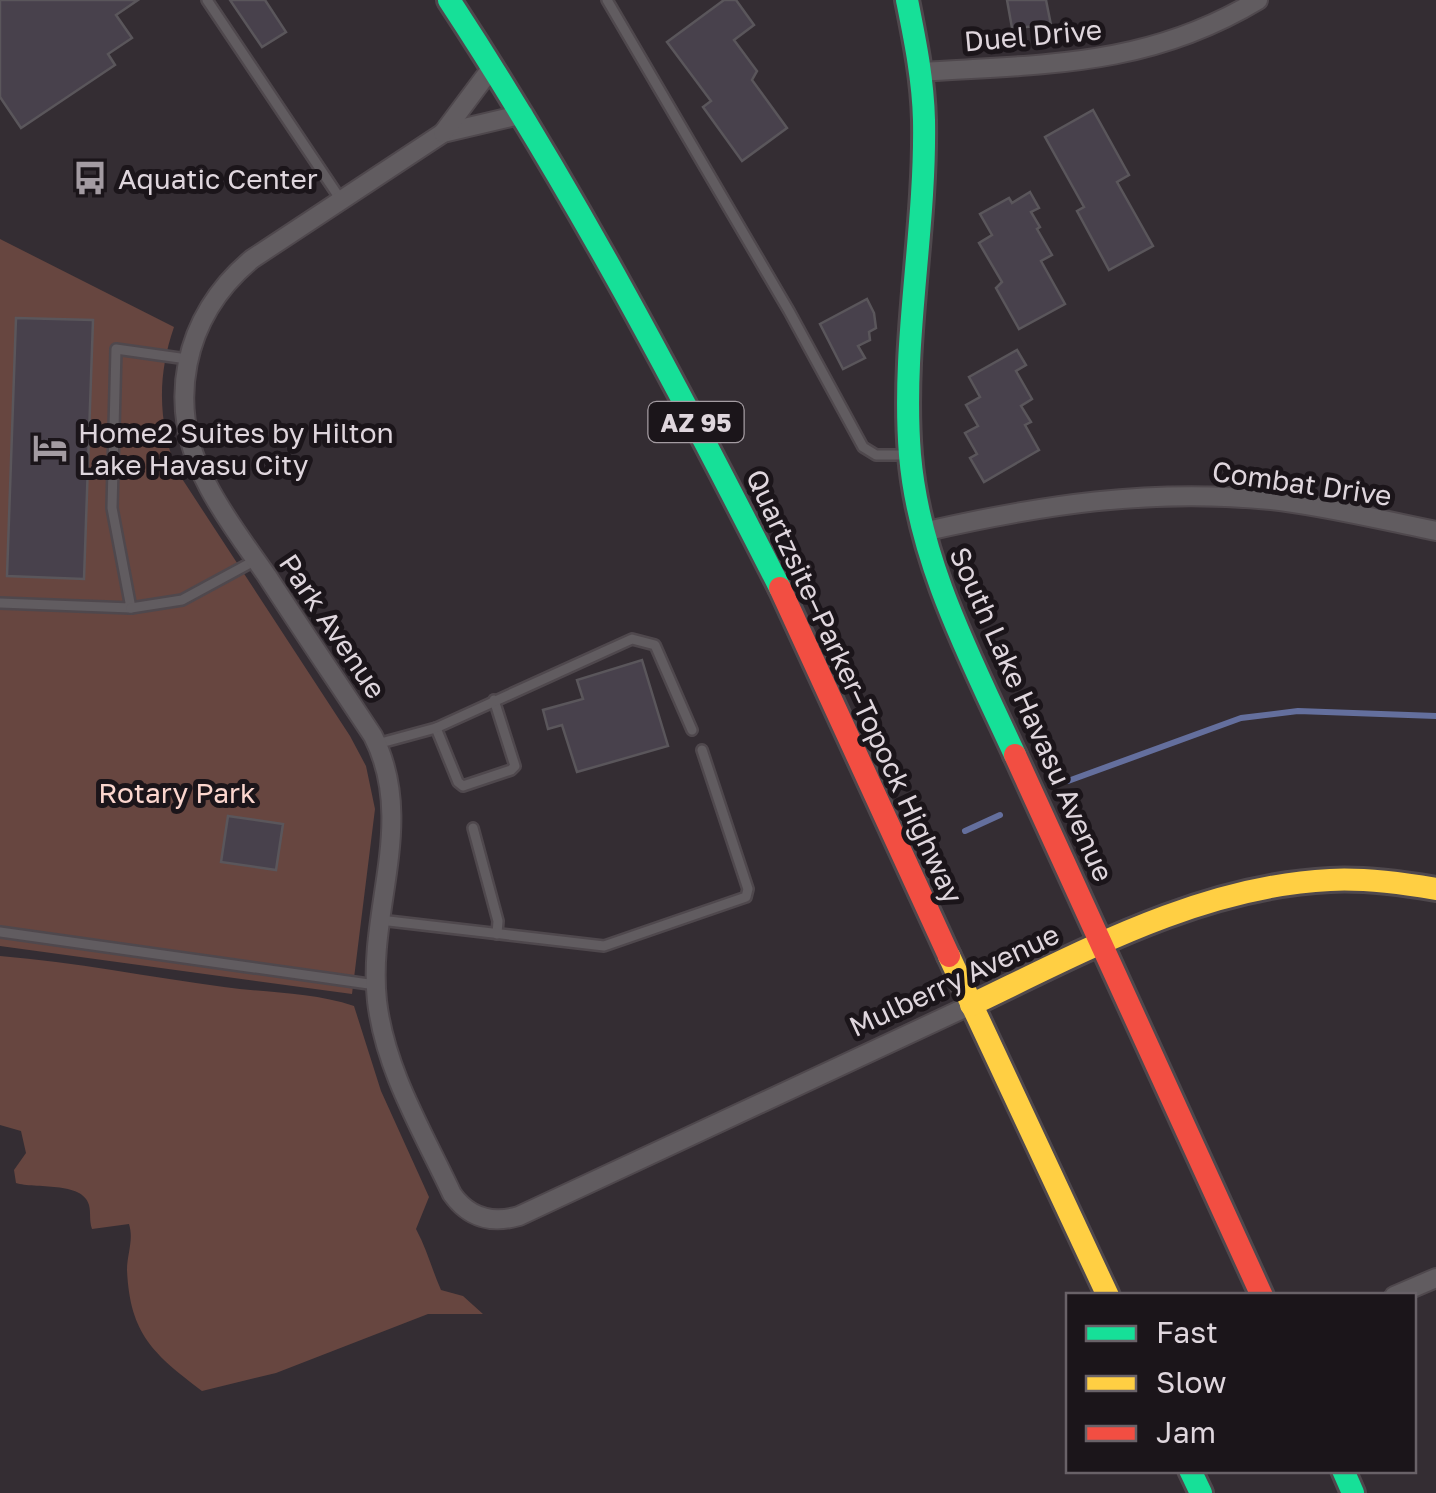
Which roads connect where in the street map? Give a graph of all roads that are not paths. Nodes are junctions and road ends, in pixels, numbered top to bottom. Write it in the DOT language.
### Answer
graph roads {
  1 [pos="207,0"];
  2 [pos="449,0"];
  3 [pos="607,0"];
  4 [pos="908,0"];
  5 [pos="1258,0"];
  6 [pos="493,66"];
  7 [pos="920,72"];
  8 [pos="524,114"];
  9 [pos="442,134"];
  10 [pos="341,200"];
  11 [pos="187,360"];
  12 [pos="910,455"];
  13 [pos="1436,531"];
  14 [pos="923,532"];
  15 [pos="256,560"];
  16 [pos="0,603"];
  17 [pos="131,608"];
  18 [pos="494,700"];
  19 [pos="436,728"];
  20 [pos="692,730"];
  21 [pos="377,744"];
  22 [pos="702,750"];
  23 [pos="473,828"];
  24 [pos="1436,889"];
  25 [pos="380,920"];
  26 [pos="0,932"];
  27 [pos="497,934"];
  28 [pos="1101,944"];
  29 [pos="376,985"];
  30 [pos="971,1006"];
  31 [pos="519,1216"];
  32 [pos="1436,1278"];
  33 [pos="1107,1293"];
  34 [pos="1261,1293"];
  35 [pos="1401,1293"];
  1 -- 10 [label="lane"];
  2 -- 6 [label="main road, AZ 95"];
  3 -- 12 [label="lane"];
  4 -- 7 [label="main road, South Lake Havasu Avenue"];
  5 -- 7 [label="street, Duel Drive"];
  6 -- 8 [label="main road, AZ 95"];
  6 -- 9 [label="street, Park Avenue"];
  7 -- 12 [label="main road, South Lake Havasu Avenue"];
  8 -- 9 [label="street, Park Avenue"];
  8 -- 30 [label="main road, Quartzsite–Parker–Topock Highway / AZ 95"];
  9 -- 10 [label="street, Park Avenue"];
  10 -- 11 [label="street, Park Avenue"];
  11 -- 15 [label="street, Park Avenue"];
  11 -- 17 [label="lane"];
  12 -- 14 [label="main road, South Lake Havasu Avenue"];
  13 -- 14 [label="street, Combat Drive"];
  14 -- 28 [label="main road, South Lake Havasu Avenue"];
  15 -- 17 [label="lane"];
  15 -- 21 [label="street, Park Avenue"];
  16 -- 17 [label="lane"];
  18 -- 19 [label="lane"];
  18 -- 19 [label="lane"];
  18 -- 20 [label="lane"];
  19 -- 21 [label="lane"];
  21 -- 25 [label="street, Park Avenue"];
  22 -- 27 [label="lane"];
  23 -- 27 [label="lane"];
  24 -- 28 [label="main road, Mulberry Avenue"];
  25 -- 27 [label="lane"];
  25 -- 29 [label="street, Park Avenue"];
  26 -- 29 [label="lane"];
  28 -- 30 [label="main road, Mulberry Avenue"];
  28 -- 34 [label="main road, South Lake Havasu Avenue"];
  29 -- 31 [label="street, Park Avenue"];
  30 -- 31 [label="street, Mulberry Avenue"];
  30 -- 33 [label="main road, Quartzsite–Parker–Topock Highway / AZ 95"];
  32 -- 35 [label="street"];
}
